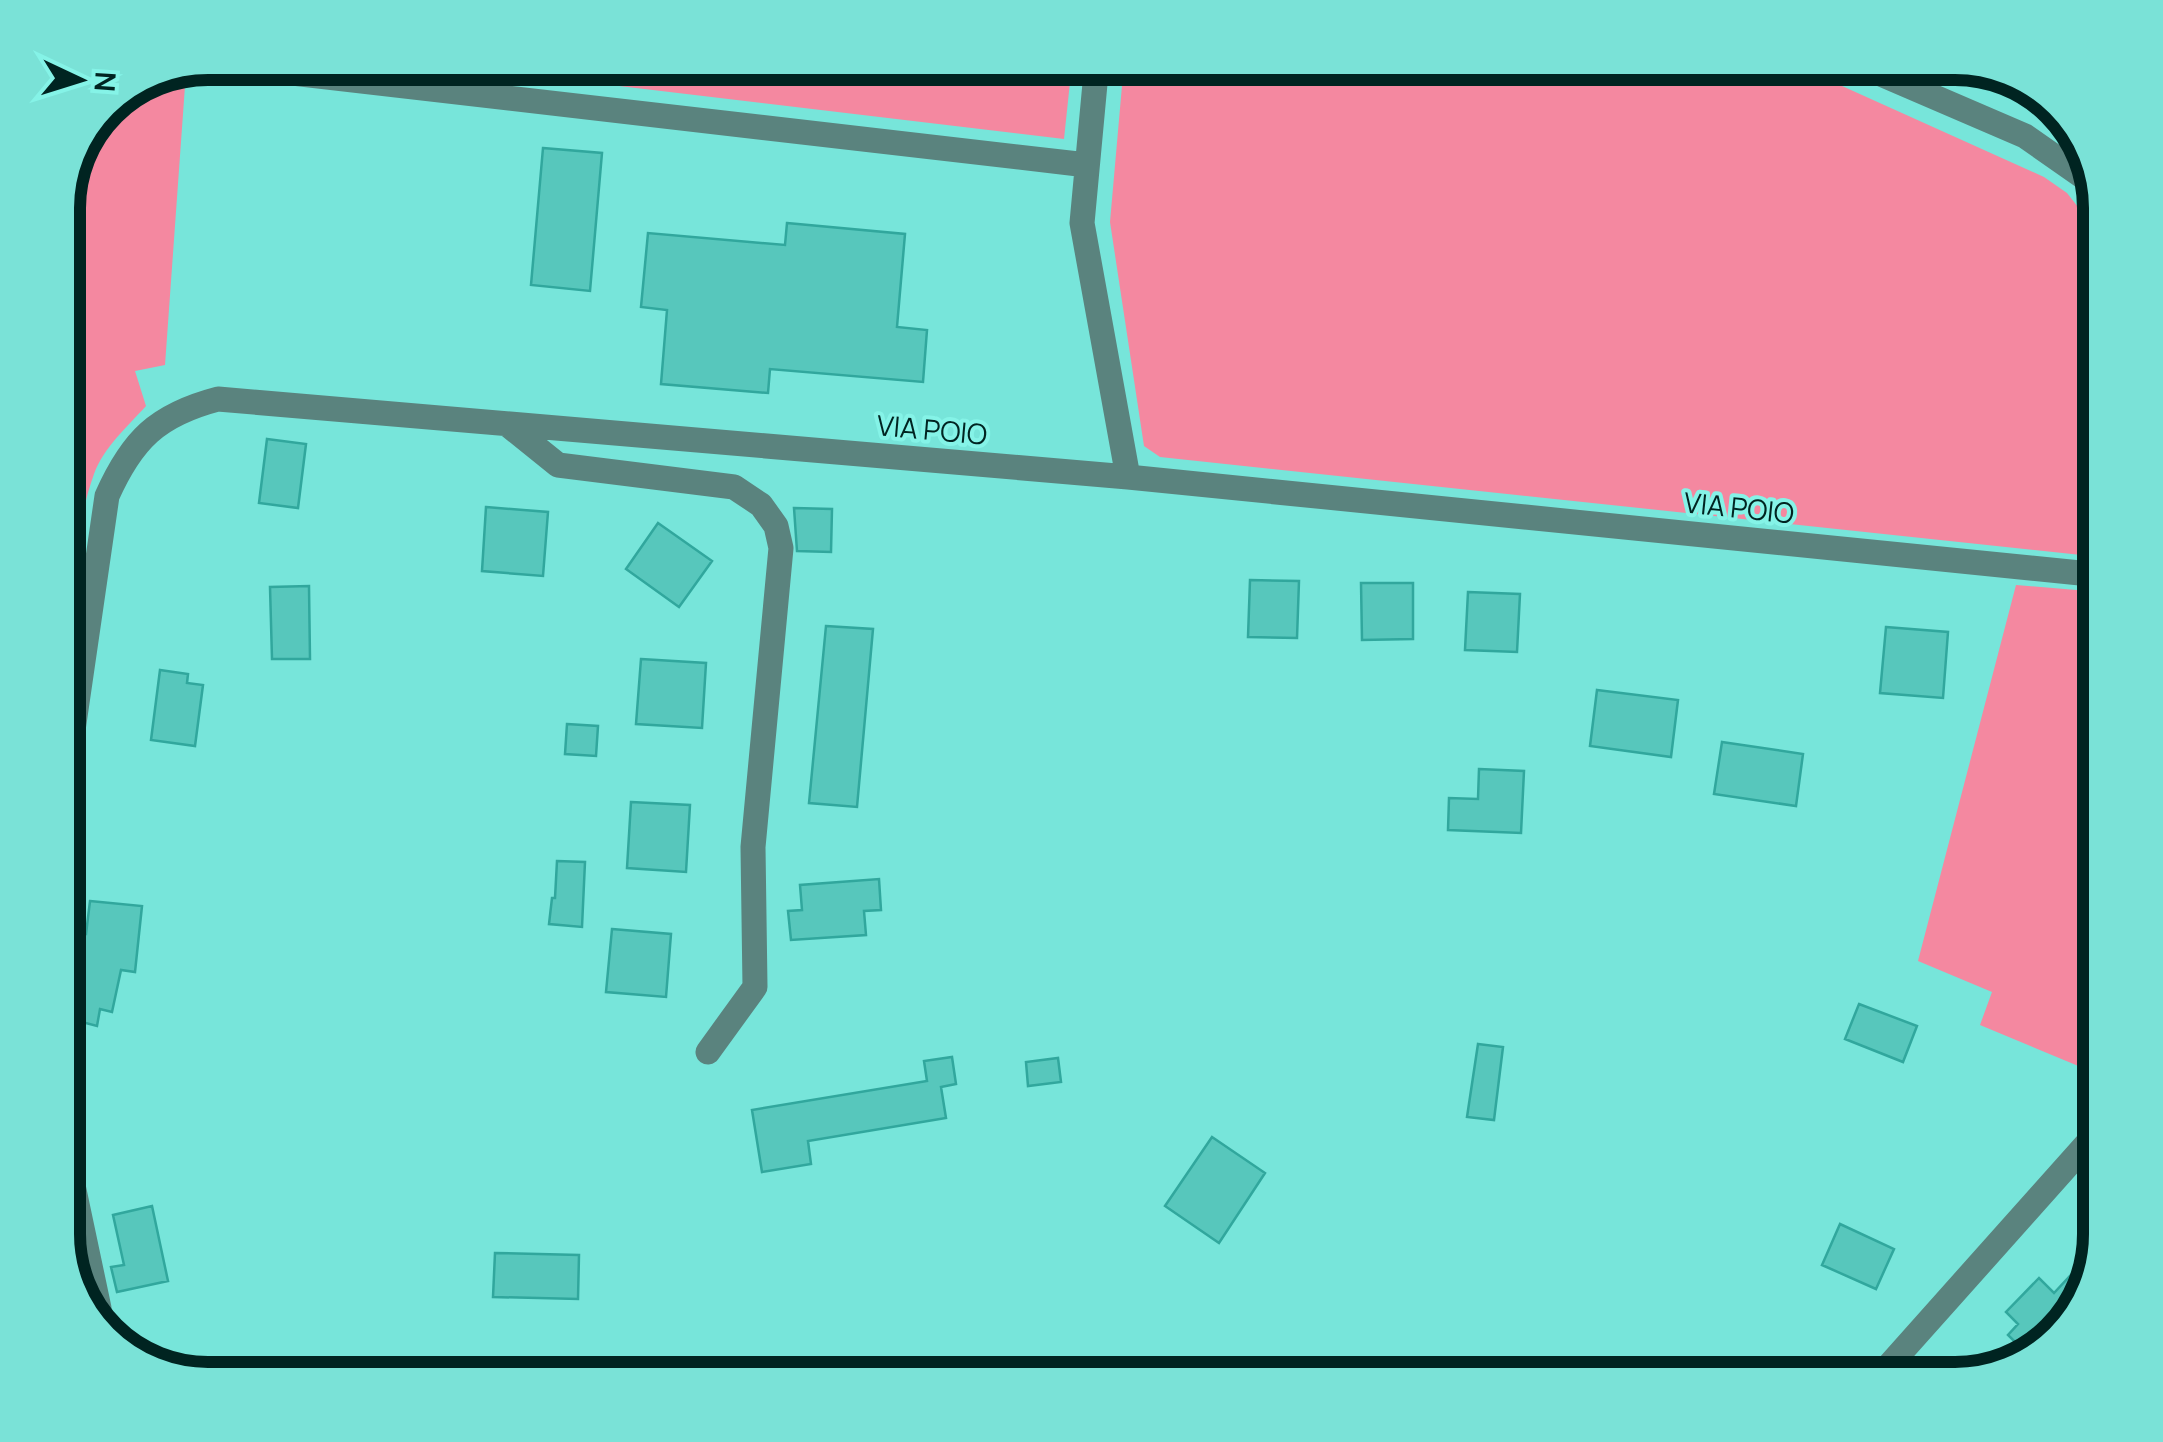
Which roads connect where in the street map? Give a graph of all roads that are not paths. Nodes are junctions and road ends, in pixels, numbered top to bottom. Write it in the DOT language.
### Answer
graph roads {
  1 [pos="353,80"];
  2 [pos="1095,80"];
  3 [pos="1895,80"];
  4 [pos="1087,165"];
  5 [pos="2079,174"];
  6 [pos="507,424"];
  7 [pos="1128,477"];
  8 [pos="2083,573"];
  9 [pos="80,682"];
  10 [pos="708,1052"];
  11 [pos="2083,1148"];
  12 [pos="82,1255"];
  13 [pos="92,1286"];
  14 [pos="1893,1362"];
  1 -- 4 [label="street"];
  2 -- 4 [label="street"];
  3 -- 5 [label="street"];
  4 -- 7 [label="street"];
  6 -- 7 [label="street, VIA POIO"];
  6 -- 9 [label="street, VIA POIO"];
  6 -- 10 [label="street"];
  7 -- 8 [label="street, VIA POIO"];
  11 -- 14 [label="street"];
  12 -- 13 [label="street"];
}
